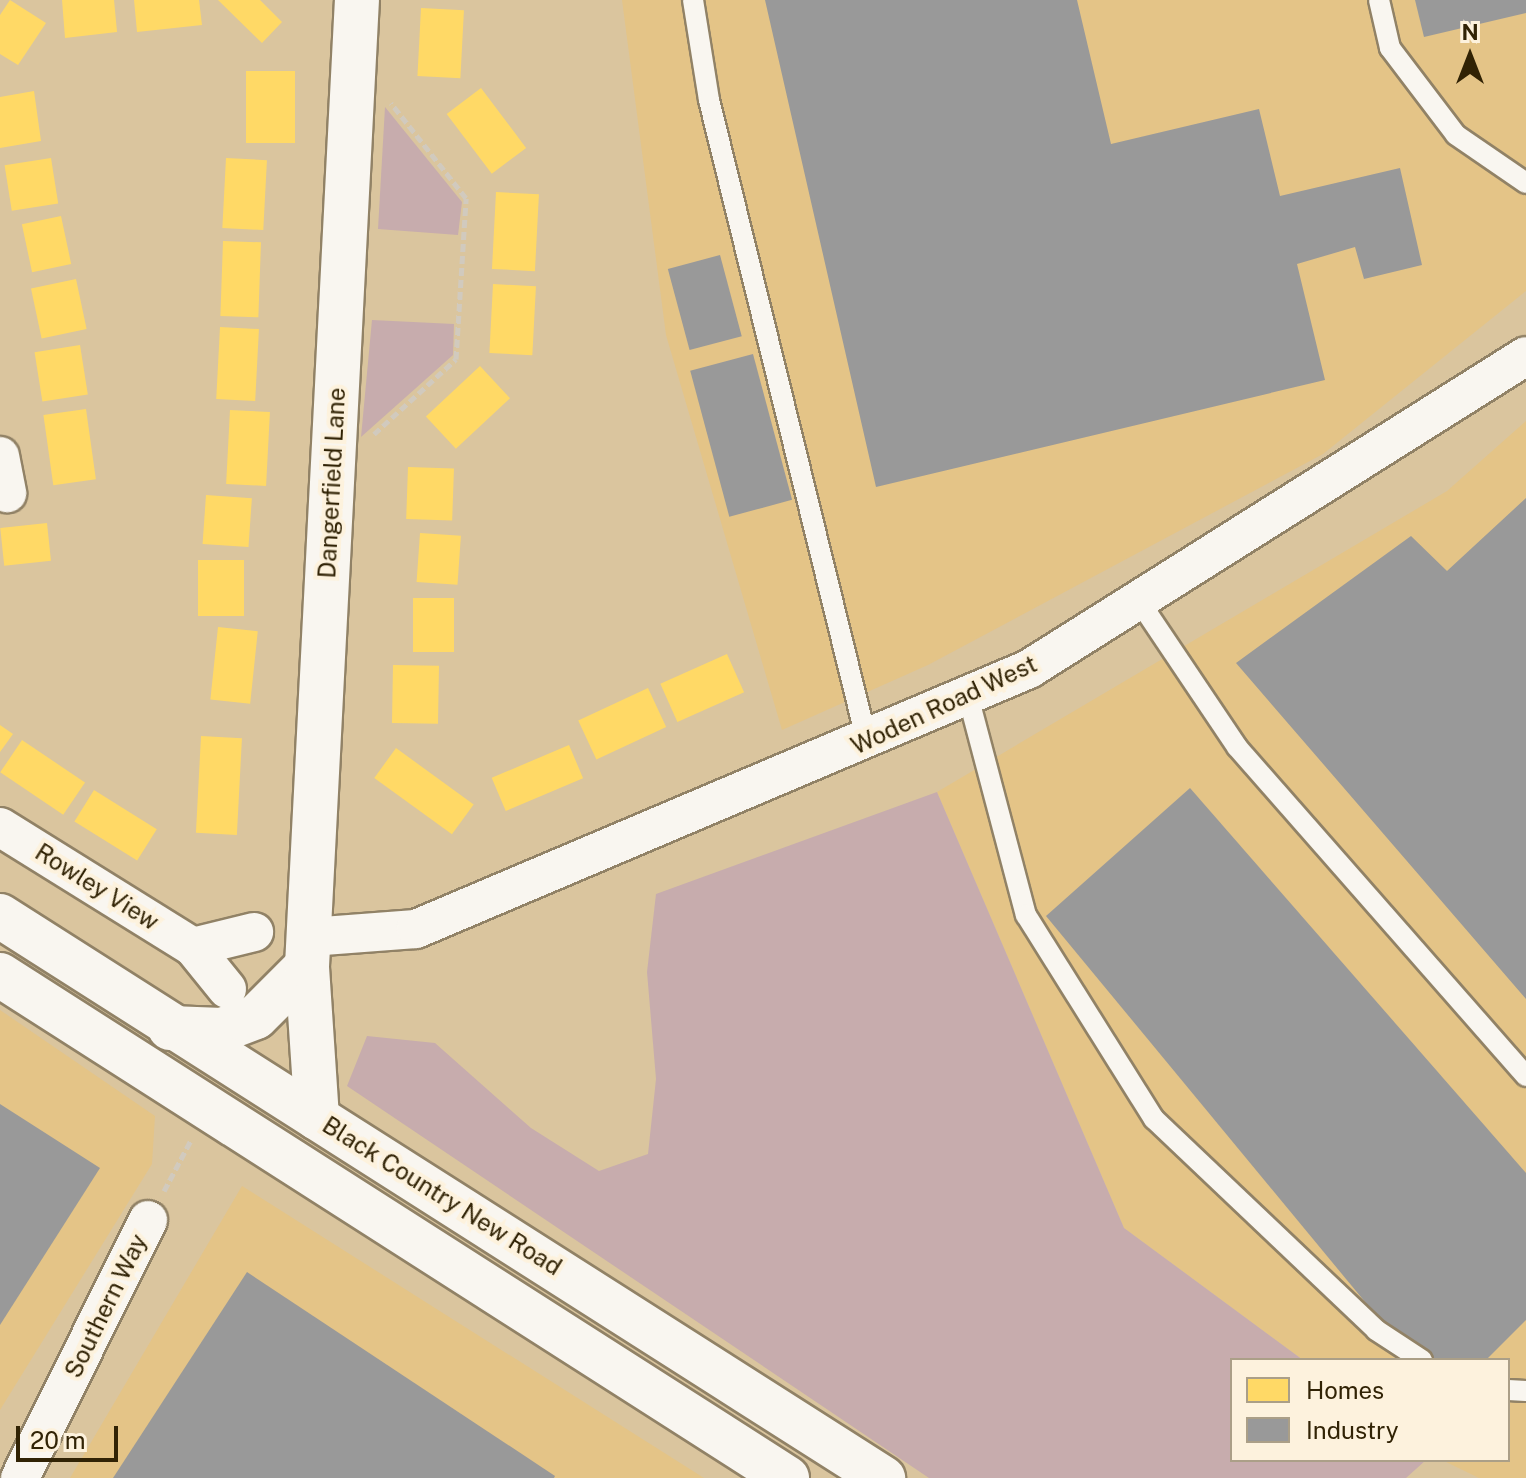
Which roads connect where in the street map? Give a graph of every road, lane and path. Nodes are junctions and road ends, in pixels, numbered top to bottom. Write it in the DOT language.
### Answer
graph roads {
  1 [pos="357,0"];
  2 [pos="693,0"];
  3 [pos="1379,0"];
  4 [pos="357,81"];
  5 [pos="1524,174"];
  6 [pos="1526,356"];
  7 [pos="0,456"];
  8 [pos="330,475"];
  9 [pos="7,493"];
  10 [pos="1139,601"];
  11 [pos="968,696"];
  12 [pos="867,742"];
  13 [pos="0,827"];
  14 [pos="0,916"];
  15 [pos="254,932"];
  16 [pos="193,947"];
  17 [pos="308,952"];
  18 [pos="0,975"];
  19 [pos="227,989"];
  20 [pos="170,1028"];
  21 [pos="1526,1076"];
  22 [pos="209,1106"];
  23 [pos="317,1118"];
  24 [pos="148,1220"];
  25 [pos="1419,1358"];
  26 [pos="20,1478"];
  27 [pos="787,1478"];
  28 [pos="883,1478"];
  1 -- 4 [label="main road, Dangerfield Lane"];
  2 -- 12 [label="lane"];
  3 -- 5 [label="lane"];
  4 -- 8 [label="main road, Dangerfield Lane"];
  4 -- 8 [label="path"];
  6 -- 10 [label="street, Woden Road West"];
  7 -- 9 [label="street"];
  8 -- 17 [label="main road, Dangerfield Lane"];
  10 -- 11 [label="street, Woden Road West"];
  10 -- 21 [label="lane"];
  11 -- 12 [label="street, Woden Road West"];
  11 -- 25 [label="lane"];
  12 -- 17 [label="street, Woden Road West"];
  13 -- 16 [label="street, Rowley View"];
  14 -- 20 [label="main road, Black Country New Road"];
  15 -- 16 [label="street"];
  16 -- 19 [label="street, Rowley View"];
  17 -- 20 [label="main road"];
  17 -- 23 [label="main road, Dangerfield Lane"];
  18 -- 22 [label="main road, Black Country New Road"];
  20 -- 23 [label="main road, Black Country New Road"];
  22 -- 24 [label="path"];
  22 -- 27 [label="main road, Black Country New Road"];
  23 -- 28 [label="main road, Black Country New Road"];
  24 -- 26 [label="street, Southern Way"];
}
